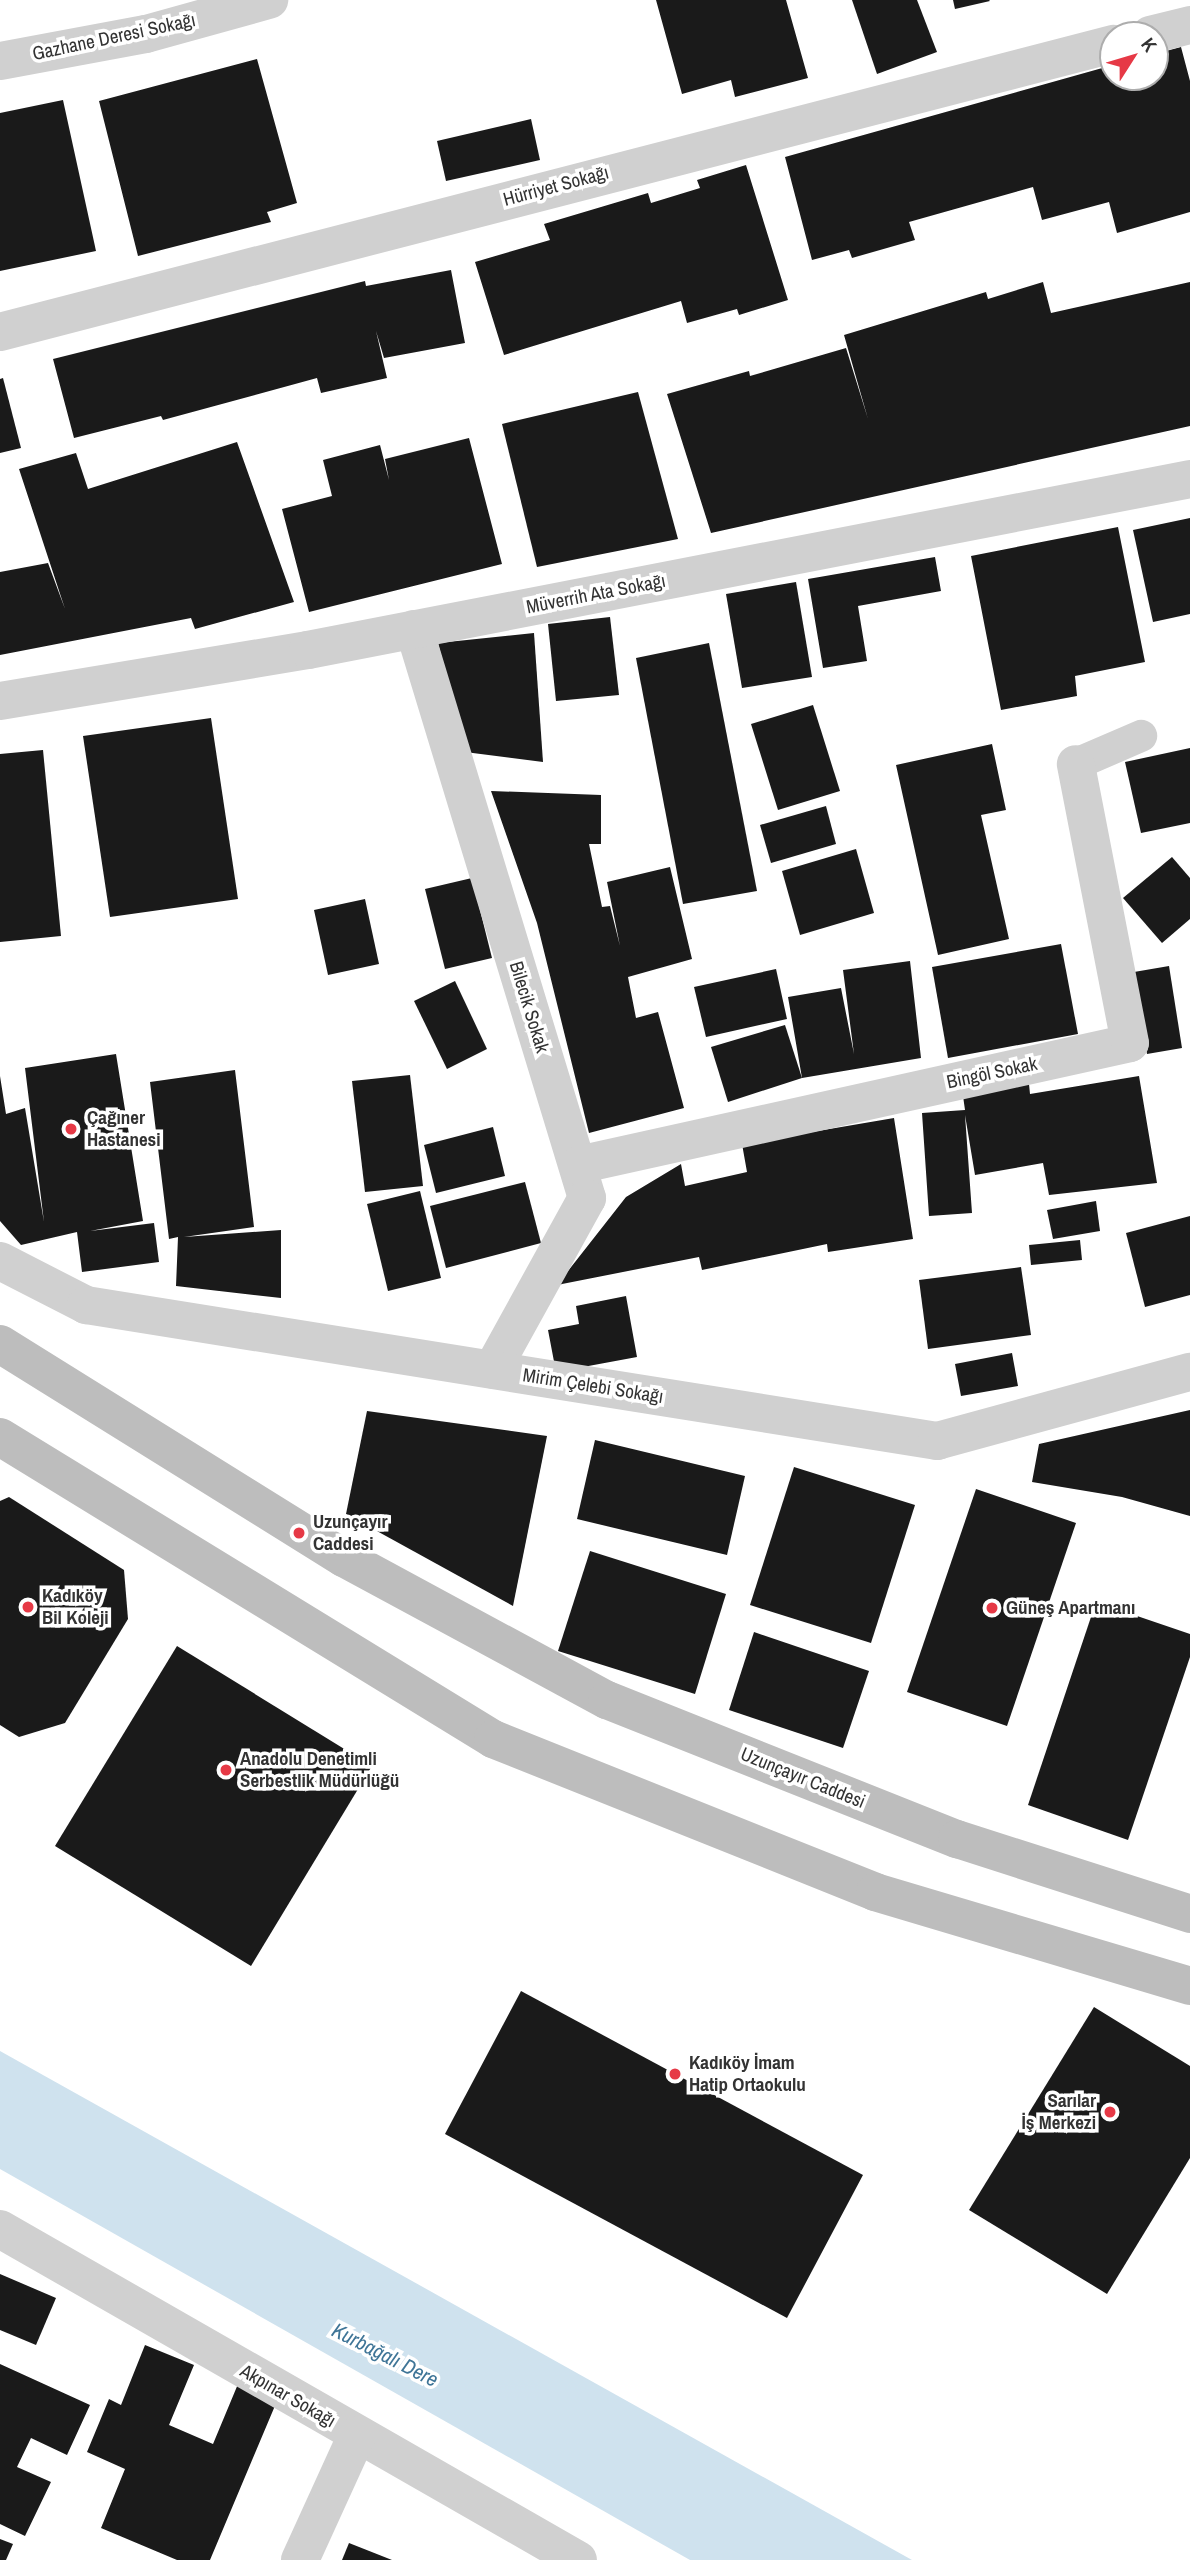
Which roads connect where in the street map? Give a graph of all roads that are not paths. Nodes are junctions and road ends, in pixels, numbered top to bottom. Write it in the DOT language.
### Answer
graph roads {
  1 [pos="269,0"];
  2 [pos="1190,26"];
  3 [pos="1169,31"];
  4 [pos="1099,48"];
  5 [pos="0,61"];
  6 [pos="0,332"];
  7 [pos="1190,479"];
  8 [pos="414,629"];
  9 [pos="0,701"];
  10 [pos="1141,736"];
  11 [pos="1076,764"];
  12 [pos="578,1165"];
  13 [pos="0,1261"];
  14 [pos="0,1344"];
  15 [pos="492,1370"];
  16 [pos="1190,1372"];
  17 [pos="0,1437"];
  18 [pos="1190,1914"];
  19 [pos="1190,1986"];
  20 [pos="0,2230"];
  21 [pos="357,2435"];
  22 [pos="300,2560"];
  23 [pos="578,2560"];
  1 -- 5 [label="street, Gazhane Deresi Sokağı"];
  2 -- 3 [label="street"];
  4 -- 6 [label="street, Hürriyet Sokağı"];
  7 -- 8 [label="street, Müverrih Ata Sokağı"];
  8 -- 9 [label="street, Müverrih Ata Sokağı"];
  8 -- 12 [label="street, Bilecik Sokak"];
  10 -- 11 [label="lane"];
  11 -- 12 [label="street, Bingöl Sokak"];
  12 -- 15 [label="street, Bilecik Sokak"];
  13 -- 15 [label="street, Mirim Çelebi Sokağı"];
  14 -- 18 [label="main road, Uzunçayır Caddesi"];
  15 -- 16 [label="street, Mirim Çelebi Sokağı"];
  17 -- 19 [label="main road"];
  20 -- 21 [label="street, Akpınar Sokağı"];
  21 -- 22 [label="street"];
  21 -- 23 [label="street, Akpınar Sokağı"];
}
